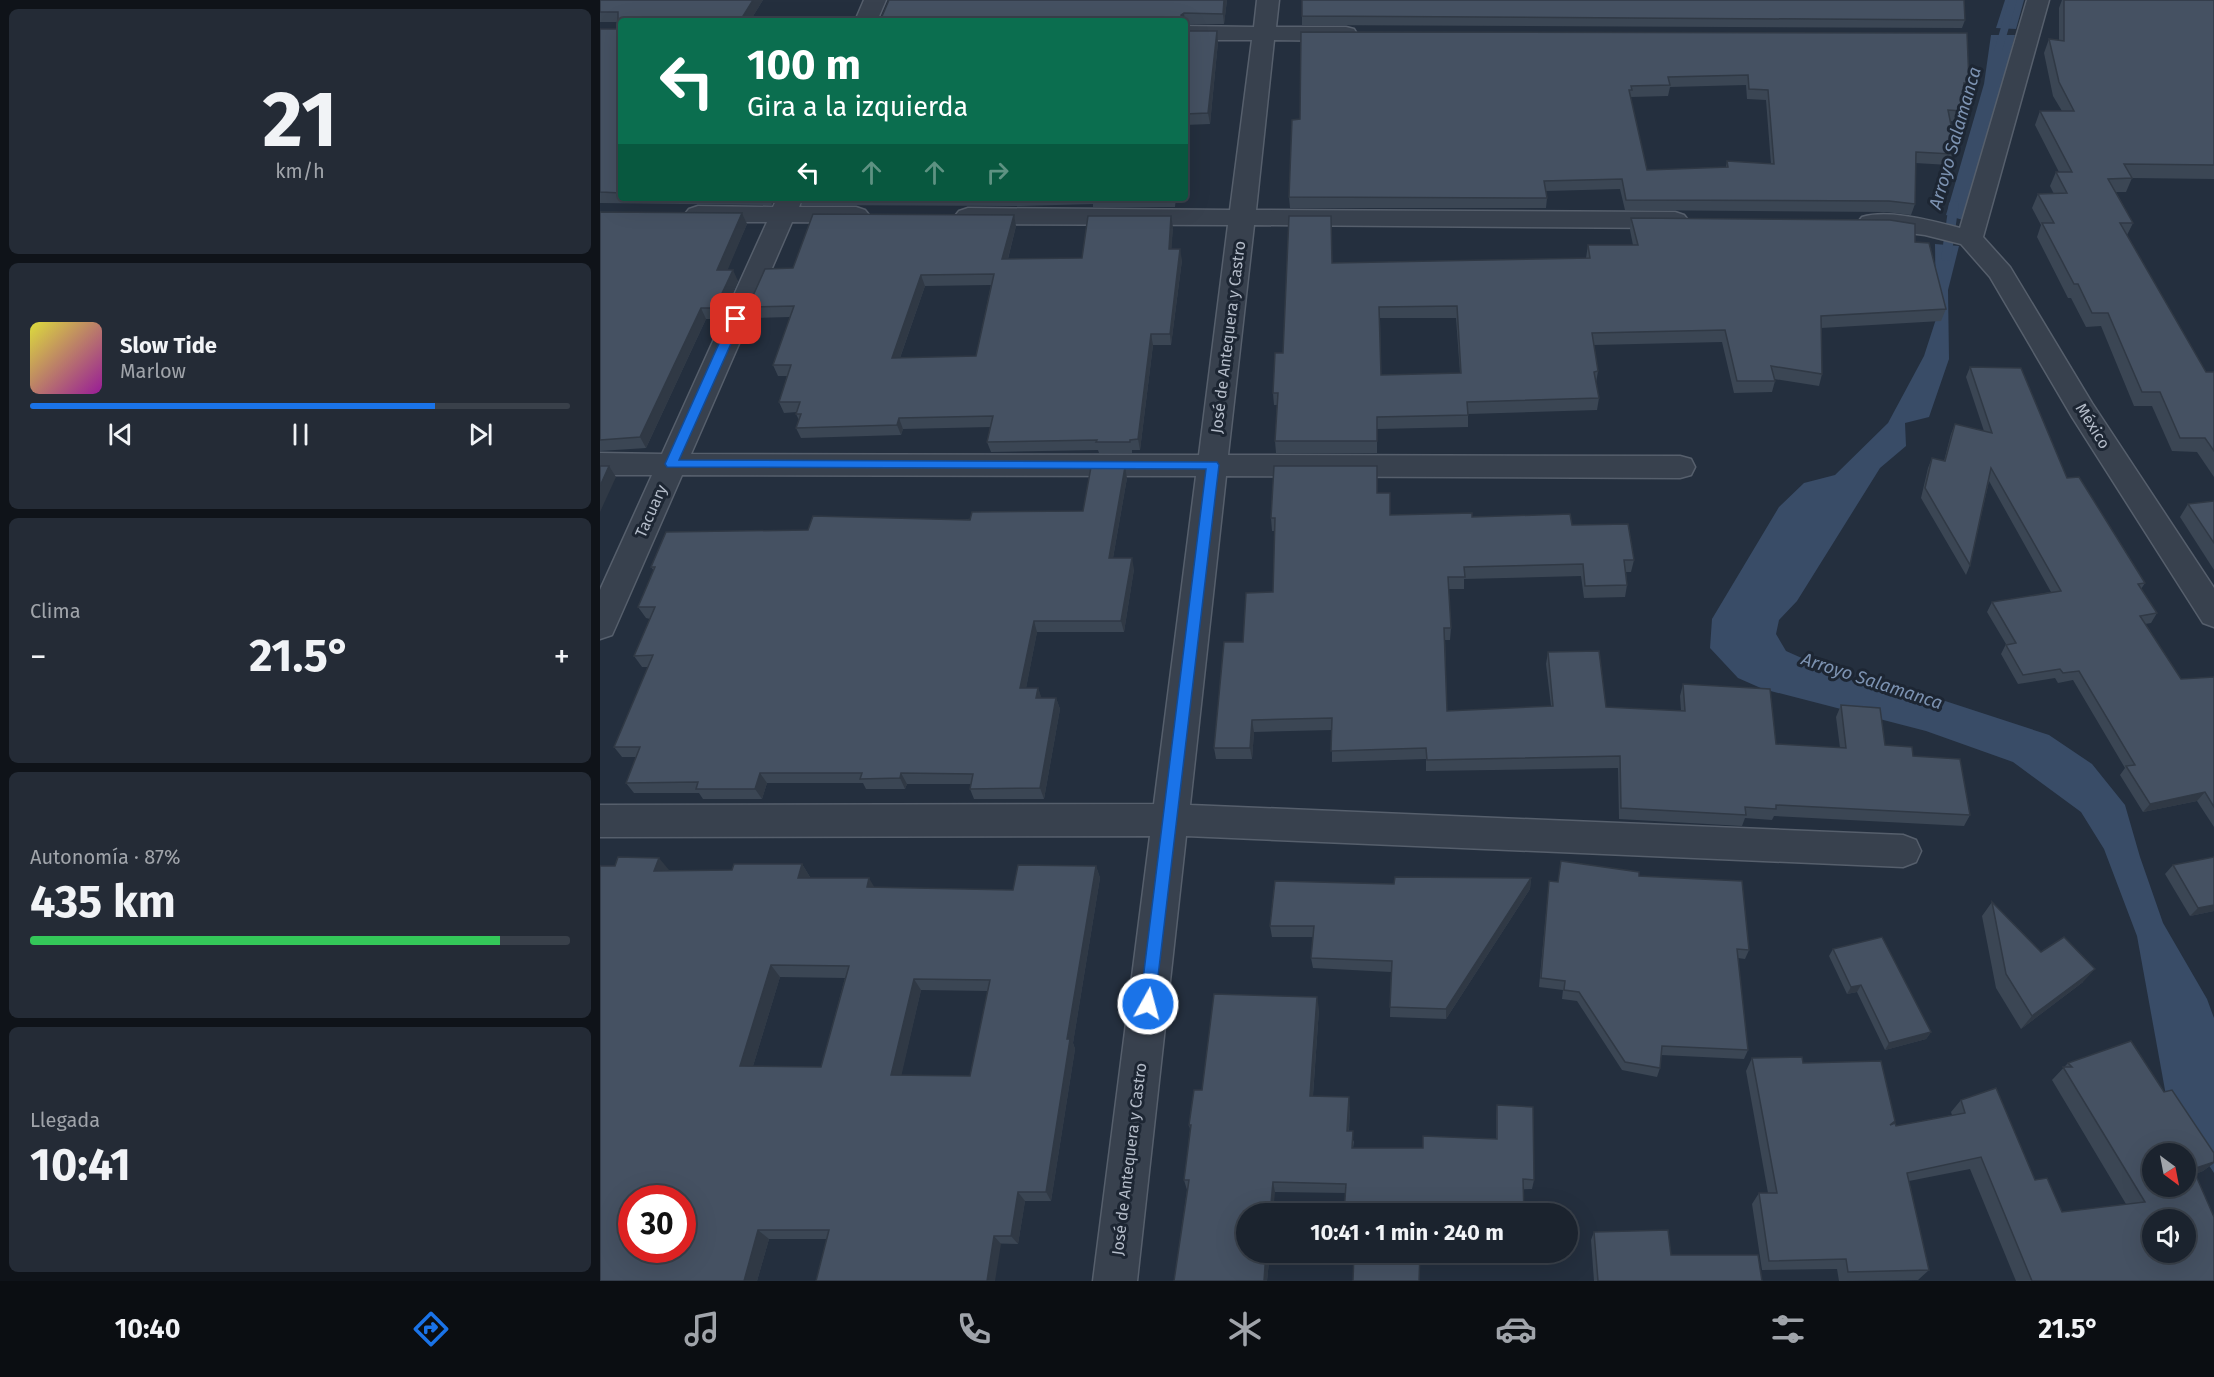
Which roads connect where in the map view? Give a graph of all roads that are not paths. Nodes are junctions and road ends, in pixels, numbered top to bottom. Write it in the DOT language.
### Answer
graph roads {
  1 [pos="875,0"];
  2 [pos="1268,0"];
  3 [pos="2038,0"];
  4 [pos="867,18"];
  5 [pos="1188,33"];
  6 [pos="1264,33"];
  7 [pos="1371,34"];
  8 [pos="786,207"];
  9 [pos="680,214"];
  10 [pos="877,216"];
  11 [pos="947,216"];
  12 [pos="1242,217"];
  13 [pos="1695,220"];
  14 [pos="1850,222"];
  15 [pos="1964,237"];
  16 [pos="600,464"];
  17 [pos="671,464"];
  18 [pos="1213,465"];
  19 [pos="1680,467"];
  20 [pos="2214,614"];
  21 [pos="600,626"];
  22 [pos="1170,820"];
  23 [pos="600,821"];
  24 [pos="1903,851"];
  25 [pos="1115,1281"];
  1 -- 4 [label="street"];
  2 -- 6 [label="street, José de Antequera y Castro"];
  3 -- 15 [label="street"];
  5 -- 6 [label="street"];
  6 -- 7 [label="street"];
  6 -- 12 [label="street, José de Antequera y Castro"];
  8 -- 9 [label="street"];
  8 -- 10 [label="street"];
  8 -- 17 [label="street, Tacuary"];
  11 -- 12 [label="street"];
  12 -- 13 [label="street"];
  12 -- 18 [label="street, José de Antequera y Castro"];
  14 -- 15 [label="street"];
  15 -- 20 [label="street, México"];
  16 -- 17 [label="street"];
  17 -- 18 [label="street"];
  17 -- 21 [label="street, Tacuary"];
  18 -- 19 [label="street"];
  18 -- 22 [label="street, José de Antequera y Castro"];
  22 -- 23 [label="street"];
  22 -- 24 [label="street"];
  22 -- 25 [label="street, José de Antequera y Castro"];
}
